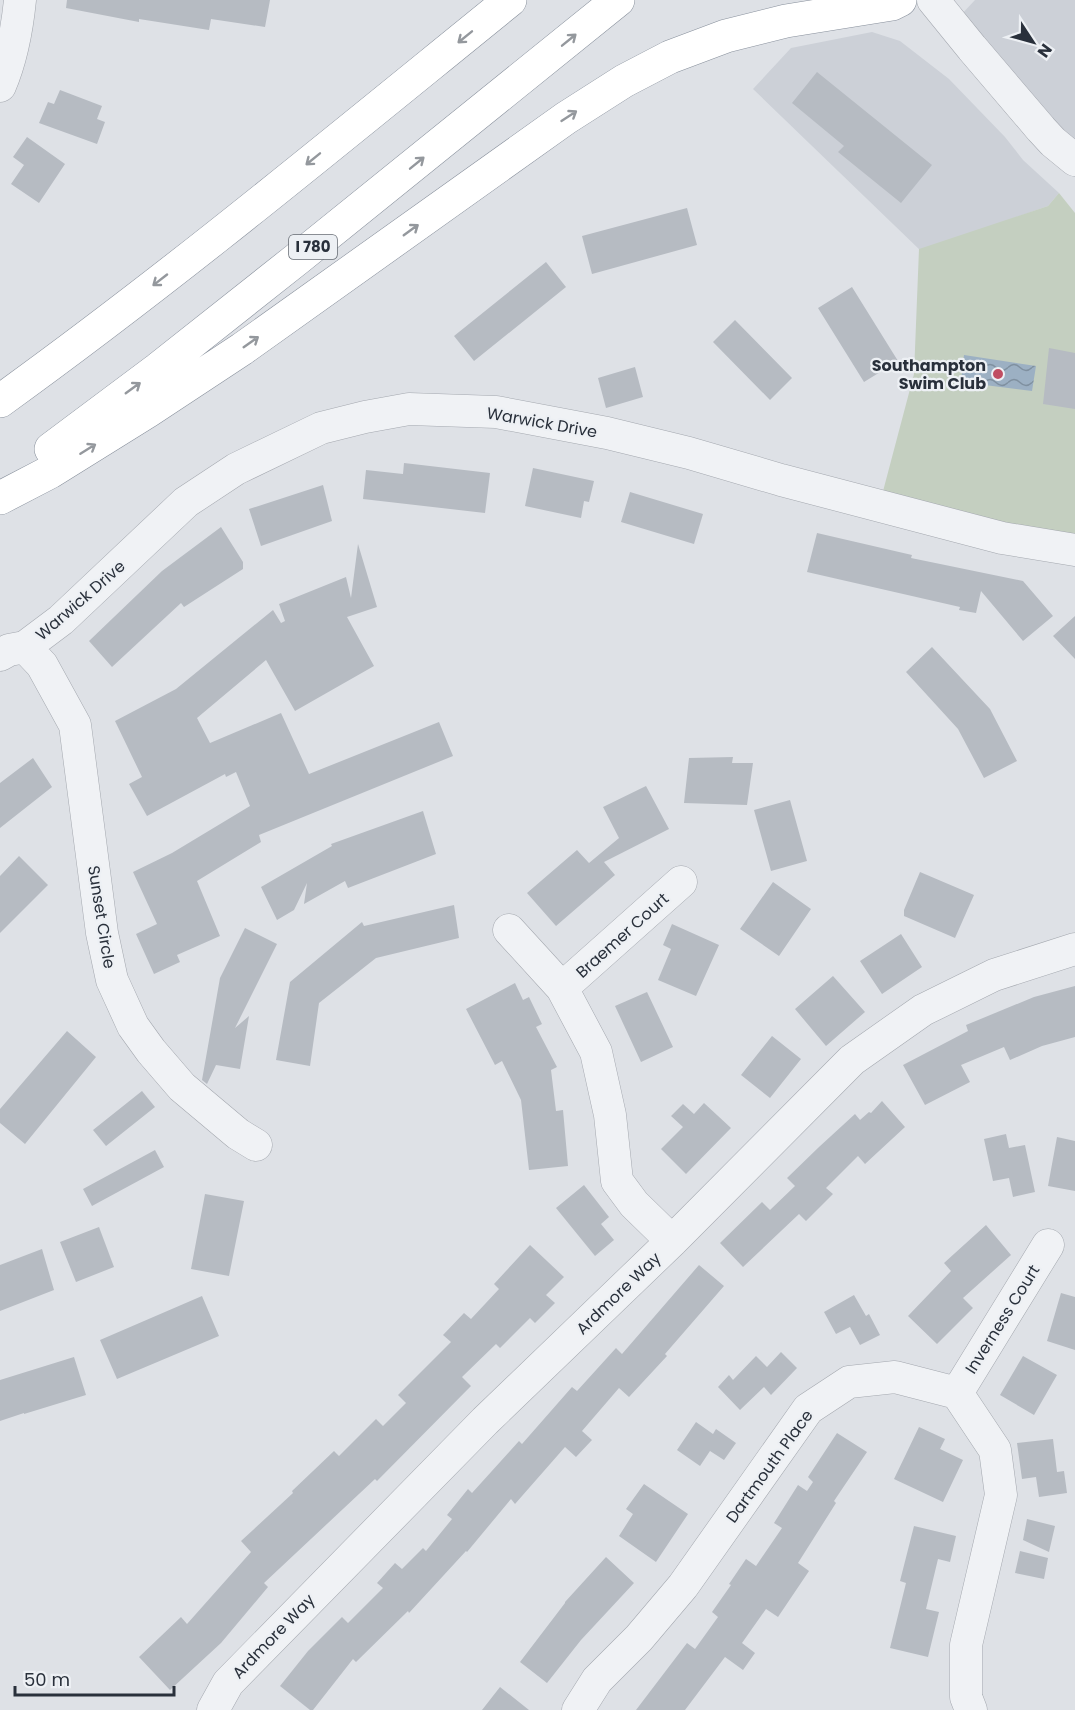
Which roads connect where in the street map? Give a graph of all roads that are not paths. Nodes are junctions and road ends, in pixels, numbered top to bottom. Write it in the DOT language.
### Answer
graph roads {
  1 [pos="20,0"];
  2 [pos="510,0"];
  3 [pos="618,0"];
  4 [pos="900,0"];
  5 [pos="933,0"];
  6 [pos="0,86"];
  7 [pos="1075,160"];
  8 [pos="0,401"];
  9 [pos="0,484"];
  10 [pos="0,498"];
  11 [pos="1075,550"];
  12 [pos="13,651"];
  13 [pos="681,882"];
  14 [pos="509,930"];
  15 [pos="1075,949"];
  16 [pos="562,988"];
  17 [pos="256,1145"];
  18 [pos="672,1241"];
  19 [pos="1048,1245"];
  20 [pos="957,1393"];
  21 [pos="213,1710"];
  22 [pos="578,1710"];
  23 [pos="971,1710"];
  1 -- 6 [label="street"];
  2 -- 8 [label="highway, one-way"];
  9 -- 3 [label="highway, I 780, one-way"];
  10 -- 4 [label="highway, one-way"];
  5 -- 7 [label="street"];
  11 -- 12 [label="street, Warwick Drive"];
  12 -- 17 [label="street, Sunset Circle"];
  13 -- 16 [label="street, Braemer Court"];
  14 -- 16 [label="street"];
  15 -- 18 [label="street, Ardmore Way"];
  16 -- 18 [label="street"];
  18 -- 21 [label="street, Ardmore Way"];
  19 -- 20 [label="street, Inverness Court"];
  20 -- 22 [label="street, Dartmouth Place"];
  20 -- 23 [label="street"];
}
